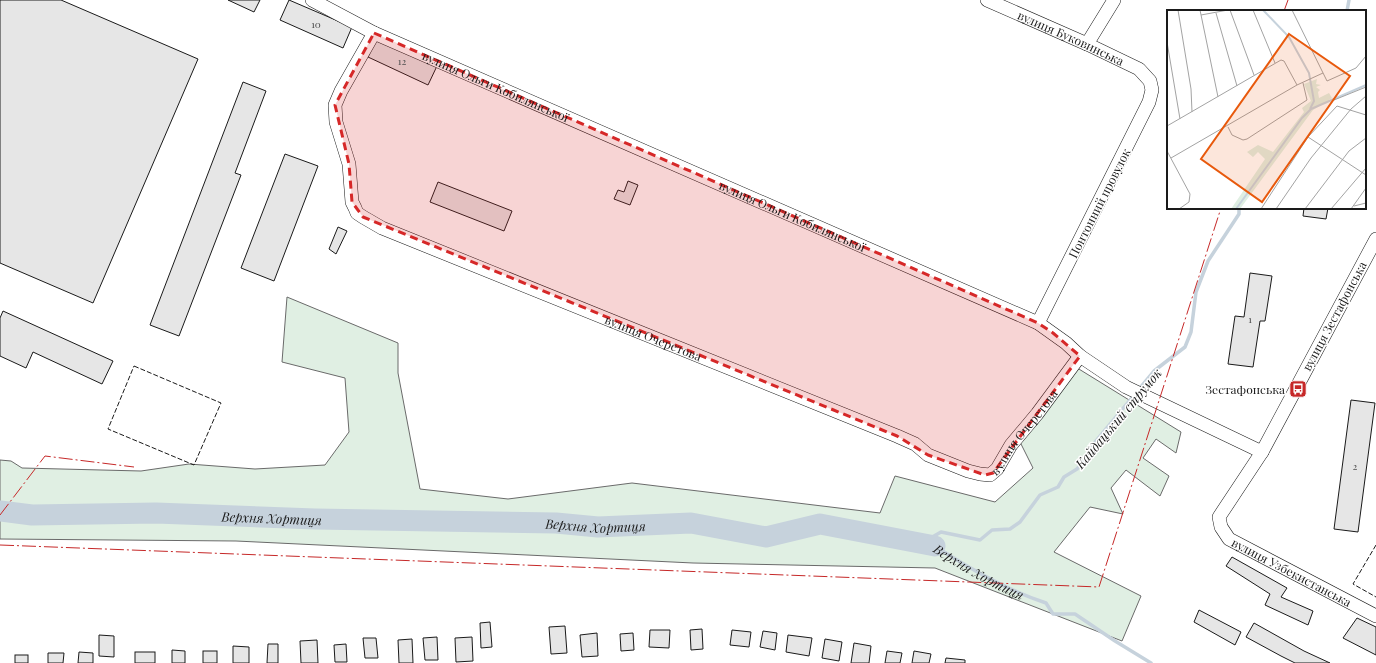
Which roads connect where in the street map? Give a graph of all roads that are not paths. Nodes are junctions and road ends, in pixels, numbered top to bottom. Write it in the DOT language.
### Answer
graph roads {
  1 [pos="312,0"];
  2 [pos="988,0"];
  3 [pos="1114,0"];
  4 [pos="374,33"];
  5 [pos="1087,44"];
  6 [pos="1150,81"];
  7 [pos="1376,239"];
  8 [pos="1038,323"];
  9 [pos="1080,356"];
  10 [pos="1262,452"];
  11 [pos="1219,517"];
  12 [pos="1376,616"];
  1 -- 4 [label="street, вулиця Ольги Кобилянської"];
  2 -- 5 [label="street, вулиця Буковинська"];
  3 -- 5 [label="street"];
  4 -- 8 [label="street, вулиця Ольги Кобилянської"];
  4 -- 9 [label="street, вулиця Очеретова"];
  5 -- 6 [label="street, вулиця Буковинська"];
  6 -- 8 [label="street, Понтонний провулок"];
  7 -- 10 [label="street, вулиця Зестафонська"];
  8 -- 9 [label="street, вулиця Ольги Кобилянської"];
  9 -- 10 [label="street, вулиця Ольги Кобилянської"];
  10 -- 11 [label="street, вулиця Зестафонська"];
  11 -- 12 [label="street, вулиця Узбекистанська"];
}
